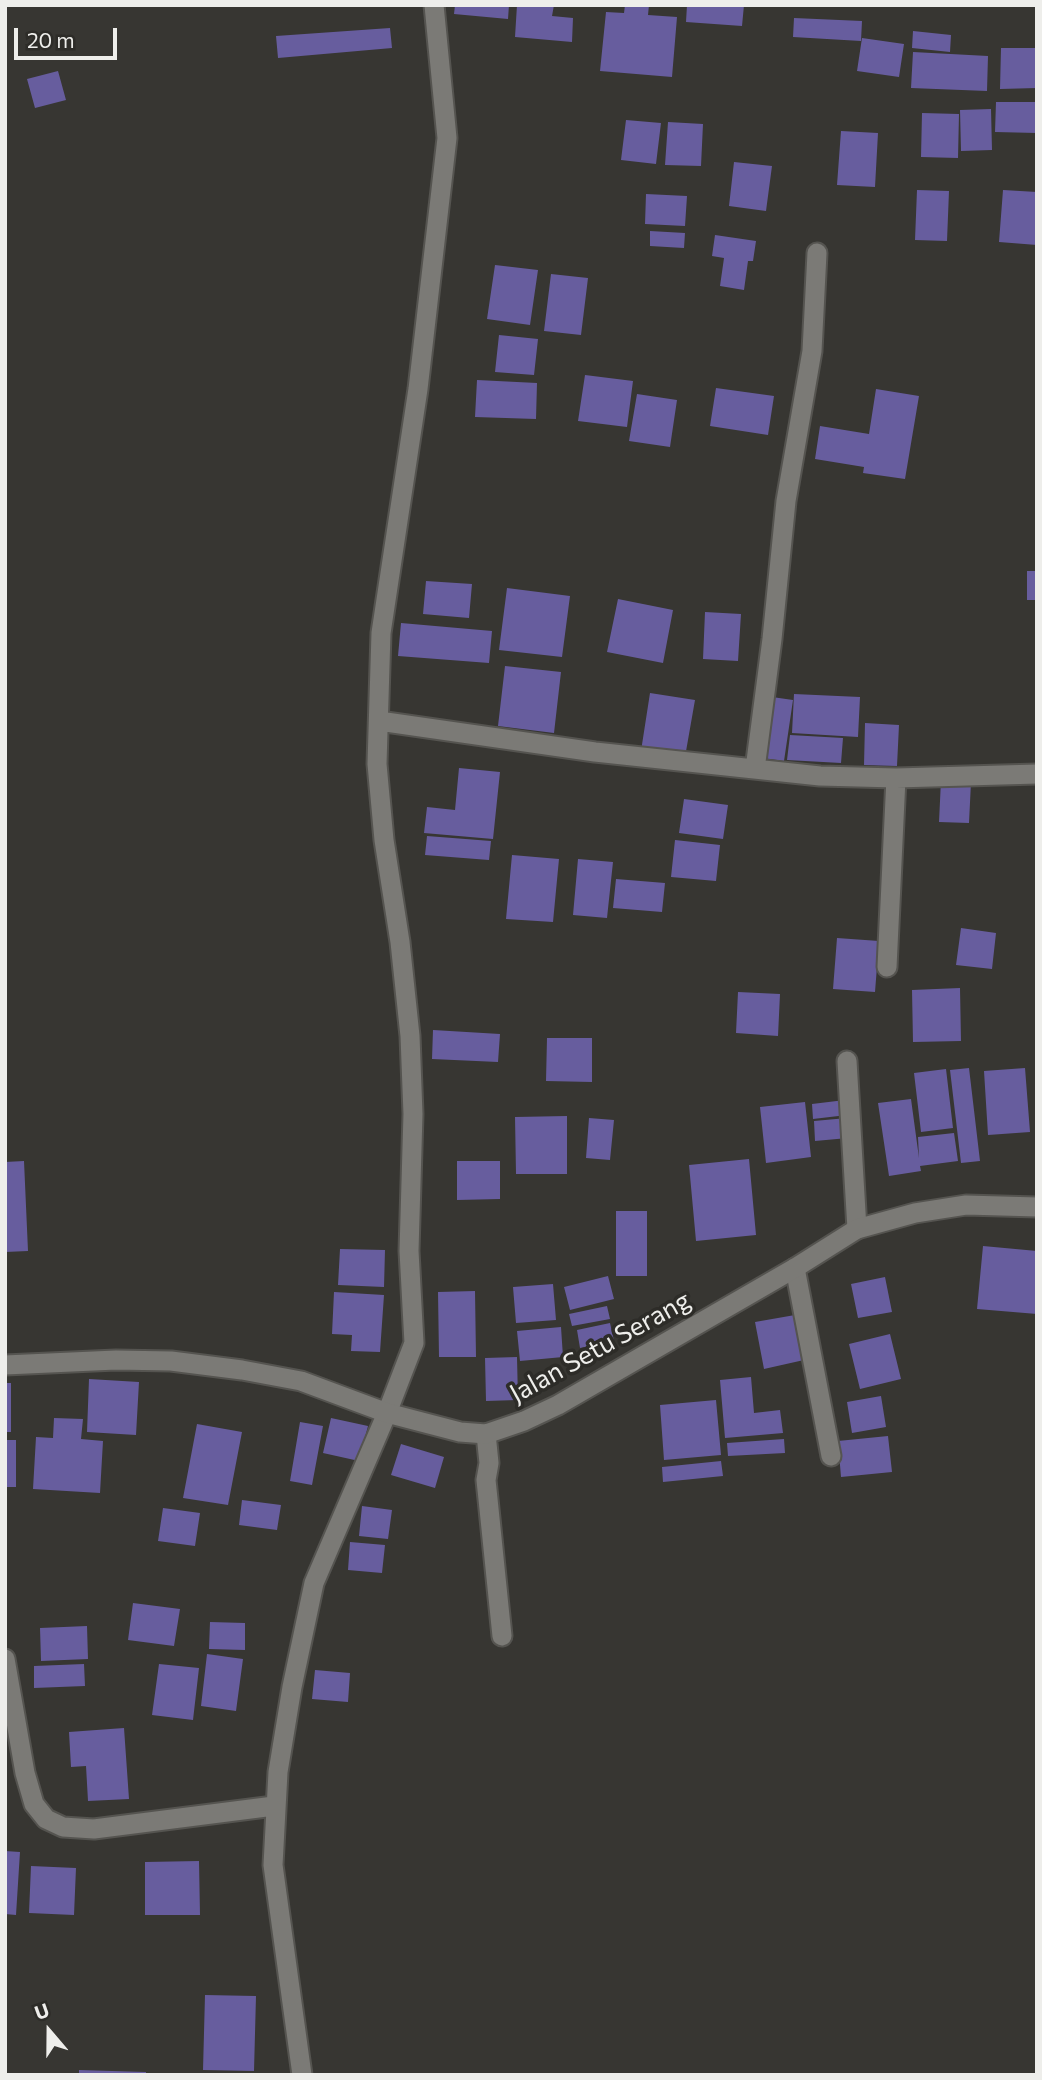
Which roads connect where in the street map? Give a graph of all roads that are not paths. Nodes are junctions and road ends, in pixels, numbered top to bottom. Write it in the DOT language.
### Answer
graph roads {
  1 [pos="434,5"];
  2 [pos="817,253"];
  3 [pos="379,721"];
  4 [pos="755,769"];
  5 [pos="1037,774"];
  6 [pos="896,778"];
  7 [pos="887,967"];
  8 [pos="847,1061"];
  9 [pos="1037,1207"];
  10 [pos="857,1229"];
  11 [pos="795,1268"];
  12 [pos="5,1365"];
  13 [pos="387,1413"];
  14 [pos="486,1434"];
  15 [pos="831,1455"];
  16 [pos="502,1636"];
  17 [pos="5,1659"];
  18 [pos="274,1806"];
  19 [pos="302,2075"];
  1 -- 3 [label="street"];
  2 -- 4 [label="street"];
  3 -- 4 [label="street"];
  3 -- 13 [label="street"];
  4 -- 6 [label="street"];
  5 -- 6 [label="street"];
  6 -- 7 [label="street"];
  8 -- 10 [label="street"];
  9 -- 10 [label="street, Jalan Setu Serang"];
  10 -- 11 [label="street, Jalan Setu Serang"];
  11 -- 14 [label="street, Jalan Setu Serang"];
  11 -- 15 [label="street"];
  12 -- 13 [label="street, Jalan Setu Serang"];
  13 -- 14 [label="street, Jalan Setu Serang"];
  13 -- 18 [label="street"];
  14 -- 16 [label="street"];
  17 -- 18 [label="street"];
  18 -- 19 [label="street"];
}
